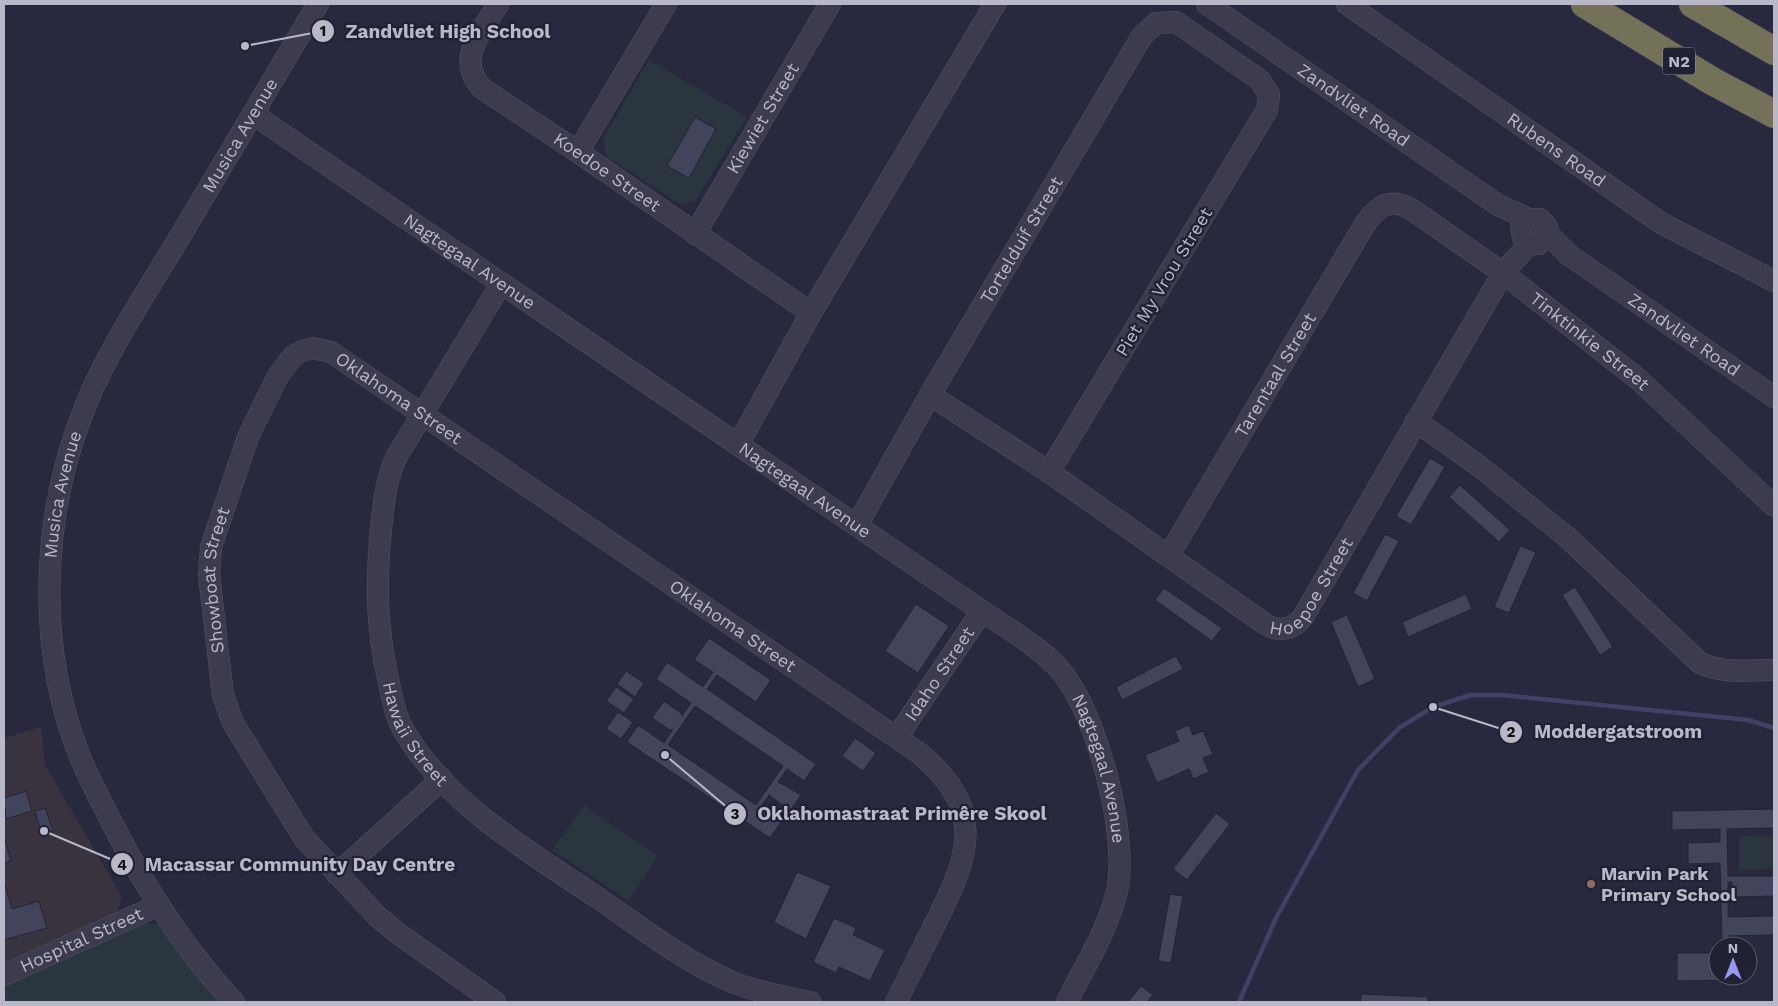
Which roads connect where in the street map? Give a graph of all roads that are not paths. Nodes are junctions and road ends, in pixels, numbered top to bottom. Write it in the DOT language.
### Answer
graph roads {
  1 [pos="318,4"];
  2 [pos="498,4"];
  3 [pos="666,4"];
  4 [pos="830,4"];
  5 [pos="995,4"];
  6 [pos="1207,4"];
  7 [pos="1347,4"];
  8 [pos="1585,4"];
  9 [pos="1693,4"];
  10 [pos="1236,24"];
  11 [pos="1220,50"];
  12 [pos="1774,51"];
  13 [pos="1265,88"];
  14 [pos="253,114"];
  15 [pos="1774,114"];
  16 [pos="578,152"];
  17 [pos="1389,202"];
  18 [pos="695,234"];
  19 [pos="1531,235"];
  20 [pos="1508,267"];
  21 [pos="1774,280"];
  22 [pos="501,284"];
  23 [pos="811,313"];
  24 [pos="313,348"];
  25 [pos="930,395"];
  26 [pos="1774,397"];
  27 [pos="421,415"];
  28 [pos="1416,421"];
  29 [pos="738,445"];
  30 [pos="1049,472"];
  31 [pos="1774,506"];
  32 [pos="857,526"];
  33 [pos="1169,555"];
  34 [pos="982,611"];
  35 [pos="1774,670"];
  36 [pos="896,737"];
  37 [pos="442,780"];
  38 [pos="337,874"];
  39 [pos="159,905"];
  40 [pos="4,975"];
  41 [pos="234,1002"];
  42 [pos="495,1002"];
  43 [pos="810,1002"];
  44 [pos="896,1002"];
  45 [pos="1067,1002"];
  1 -- 14 [label="street, Musica Avenue"];
  2 -- 16 [label="street, Koedoe Street"];
  3 -- 16 [label="street"];
  4 -- 18 [label="street, Kiewiet Street"];
  5 -- 23 [label="street"];
  6 -- 10 [label="street, Zandvliet Road"];
  7 -- 21 [label="street, Rubens Road"];
  8 -- 15 [label="highway, N2"];
  9 -- 12 [label="highway"];
  10 -- 11 [label="street"];
  10 -- 19 [label="street, Zandvliet Road"];
  11 -- 13 [label="street, Tortelduif Street"];
  11 -- 25 [label="street, Tortelduif Street"];
  13 -- 30 [label="street, Piet My Vrou Street"];
  14 -- 22 [label="street, Nagtegaal Avenue"];
  14 -- 39 [label="street, Musica Avenue"];
  16 -- 18 [label="street, Koedoe Street"];
  17 -- 20 [label="street, Tinktinkie Street"];
  17 -- 33 [label="street, Tarentaal Street"];
  18 -- 23 [label="street, Koedoe Street"];
  19 -- 20 [label="street, Hoepoe Street"];
  19 -- 26 [label="street, Zandvliet Road"];
  20 -- 28 [label="street, Hoepoe Street"];
  20 -- 31 [label="street, Tinktinkie Street"];
  22 -- 27 [label="street, Hawaii Street"];
  22 -- 29 [label="street, Nagtegaal Avenue"];
  23 -- 29 [label="street"];
  24 -- 27 [label="street, Oklahoma Street"];
  24 -- 38 [label="street, Showboat Street"];
  25 -- 30 [label="street, Hoepoe Street"];
  25 -- 32 [label="street, Tortelduif Street"];
  27 -- 36 [label="street, Oklahoma Street"];
  27 -- 37 [label="street, Hawaii Street"];
  28 -- 33 [label="street, Hoepoe Street"];
  28 -- 35 [label="street"];
  29 -- 32 [label="street, Nagtegaal Avenue"];
  30 -- 33 [label="street, Hoepoe Street"];
  32 -- 34 [label="street, Nagtegaal Avenue"];
  34 -- 36 [label="street, Idaho Street"];
  34 -- 45 [label="street, Nagtegaal Avenue"];
  36 -- 44 [label="street, Oklahoma Street"];
  37 -- 38 [label="street"];
  37 -- 43 [label="street, Hawaii Street"];
  38 -- 42 [label="street, Showboat Street"];
  39 -- 40 [label="street, Hospital Street"];
  39 -- 41 [label="street, Musica Avenue"];
}
